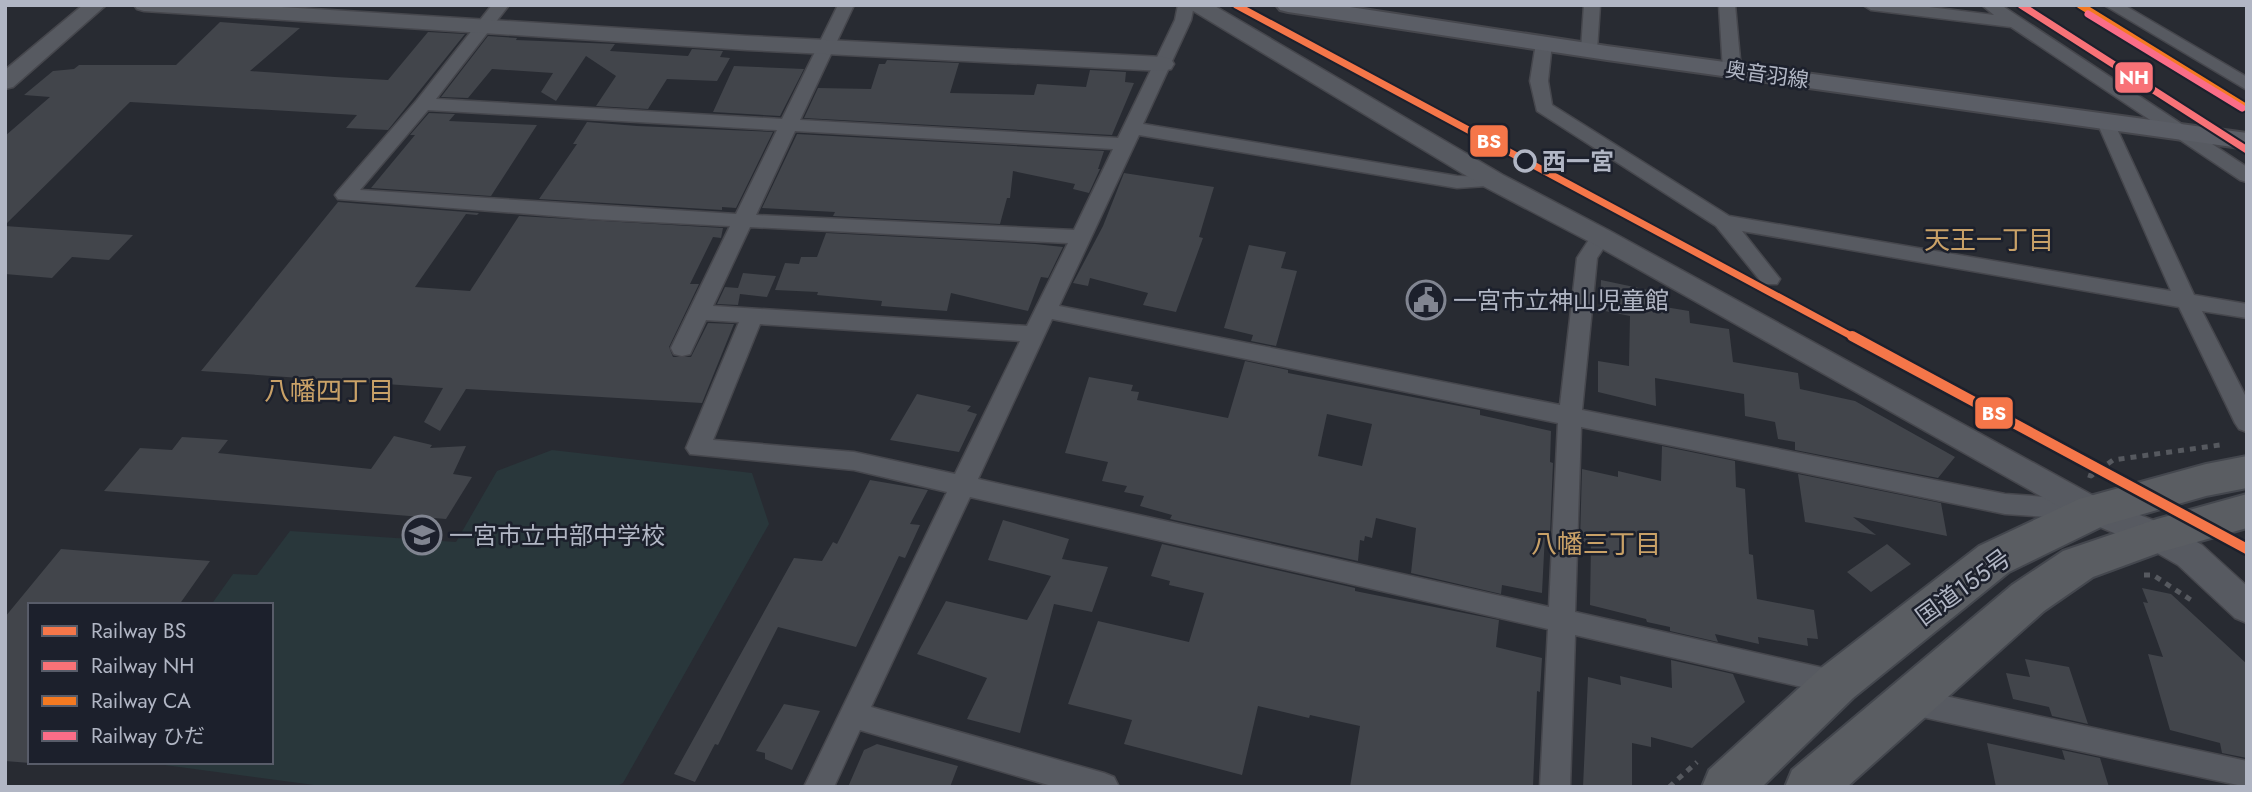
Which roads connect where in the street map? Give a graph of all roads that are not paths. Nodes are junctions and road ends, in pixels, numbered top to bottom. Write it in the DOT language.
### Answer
graph roads {
  1 [pos="96,5"];
  2 [pos="144,5"];
  3 [pos="501,5"];
  4 [pos="846,5"];
  5 [pos="1186,5"];
  6 [pos="1197,5"];
  7 [pos="1288,5"];
  8 [pos="1592,5"];
  9 [pos="1727,5"];
  10 [pos="1871,5"];
  11 [pos="1990,5"];
  12 [pos="2112,5"];
  13 [pos="251,9"];
  14 [pos="2017,23"];
  15 [pos="483,27"];
  16 [pos="1544,43"];
  17 [pos="825,47"];
  18 [pos="1589,50"];
  19 [pos="1163,64"];
  20 [pos="1732,70"];
  21 [pos="5,82"];
  22 [pos="2247,85"];
  23 [pos="423,104"];
  24 [pos="2105,120"];
  25 [pos="789,124"];
  26 [pos="2176,129"];
  27 [pos="1128,136"];
  28 [pos="2247,141"];
  29 [pos="2247,176"];
  30 [pos="1494,181"];
  31 [pos="742,220"];
  32 [pos="1723,220"];
  33 [pos="1079,237"];
  34 [pos="1601,237"];
  35 [pos="1770,279"];
  36 [pos="2187,302"];
  37 [pos="1044,310"];
  38 [pos="2247,311"];
  39 [pos="698,313"];
  40 [pos="752,316"];
  41 [pos="1033,334"];
  42 [pos="682,348"];
  43 [pos="1570,417"];
  44 [pos="2247,423"];
  45 [pos="2247,472"];
  46 [pos="961,486"];
  47 [pos="2095,511"];
  48 [pos="2247,511"];
  49 [pos="2157,536"];
  50 [pos="2247,608"];
  51 [pos="1560,621"];
  52 [pos="1837,683"];
  53 [pos="1908,701"];
  54 [pos="852,715"];
  55 [pos="2247,775"];
  56 [pos="819,787"];
  57 [pos="1104,787"];
  58 [pos="1555,787"];
  59 [pos="1727,787"];
  60 [pos="1810,787"];
  1 -- 21 [label="street"];
  2 -- 13 [label="street"];
  3 -- 15 [label="street"];
  4 -- 17 [label="street"];
  5 -- 19 [label="street"];
  6 -- 30 [label="street"];
  7 -- 16 [label="main road, 奥音羽線"];
  8 -- 18 [label="street"];
  9 -- 20 [label="street"];
  10 -- 14 [label="street"];
  11 -- 14 [label="street"];
  12 -- 22 [label="street"];
  13 -- 15 [label="street"];
  14 -- 26 [label="street"];
  15 -- 17 [label="street"];
  15 -- 23 [label="street"];
  16 -- 18 [label="main road, 奥音羽線"];
  16 -- 32 [label="street"];
  17 -- 19 [label="street"];
  17 -- 25 [label="street"];
  18 -- 20 [label="main road, 奥音羽線"];
  19 -- 27 [label="street"];
  20 -- 24 [label="main road, 奥音羽線"];
  23 -- 25 [label="street"];
  23 -- 31 [label="street"];
  24 -- 26 [label="main road, 奥音羽線"];
  24 -- 36 [label="street"];
  25 -- 27 [label="street"];
  25 -- 31 [label="street"];
  26 -- 28 [label="main road, 奥音羽線"];
  26 -- 29 [label="street"];
  27 -- 30 [label="street"];
  27 -- 33 [label="street"];
  30 -- 34 [label="street"];
  31 -- 33 [label="street"];
  31 -- 39 [label="street"];
  32 -- 35 [label="street"];
  32 -- 36 [label="street"];
  33 -- 37 [label="street"];
  34 -- 43 [label="street"];
  34 -- 47 [label="street"];
  36 -- 38 [label="street"];
  36 -- 44 [label="street"];
  37 -- 41 [label="street"];
  37 -- 43 [label="street"];
  39 -- 40 [label="street"];
  39 -- 42 [label="street"];
  40 -- 41 [label="street"];
  40 -- 46 [label="street"];
  41 -- 46 [label="street"];
  43 -- 47 [label="street"];
  43 -- 51 [label="street"];
  45 -- 47 [label="highway, 国道155号"];
  46 -- 51 [label="street"];
  46 -- 54 [label="street"];
  47 -- 49 [label="street"];
  47 -- 52 [label="highway, 国道155号"];
  48 -- 49 [label="highway, 国道155号"];
  49 -- 50 [label="street"];
  49 -- 53 [label="highway, 国道155号"];
  51 -- 52 [label="street"];
  51 -- 58 [label="street"];
  52 -- 59 [label="highway, 国道155号"];
  53 -- 55 [label="street"];
  53 -- 60 [label="highway, 国道155号"];
  54 -- 56 [label="street"];
  54 -- 57 [label="street"];
}
